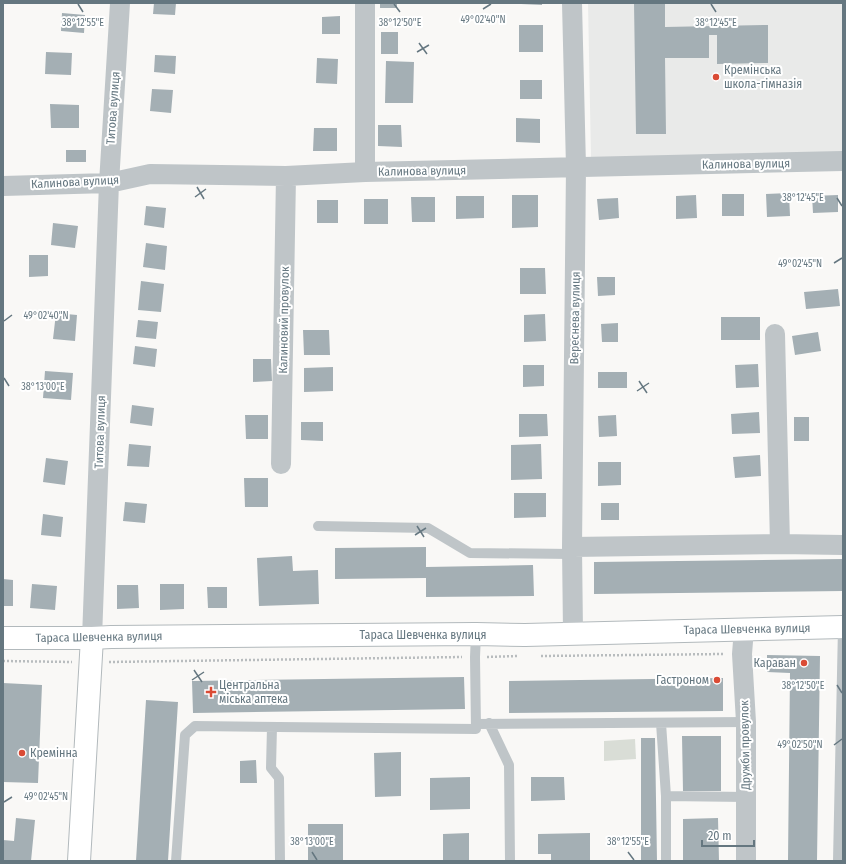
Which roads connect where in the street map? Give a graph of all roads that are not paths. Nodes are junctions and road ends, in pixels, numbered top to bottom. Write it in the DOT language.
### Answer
graph roads {
  1 [pos="120,3"];
  2 [pos="365,3"];
  3 [pos="572,3"];
  4 [pos="843,162"];
  5 [pos="576,167"];
  6 [pos="365,172"];
  7 [pos="286,176"];
  8 [pos="109,183"];
  9 [pos="3,186"];
  10 [pos="775,334"];
  11 [pos="281,464"];
  12 [pos="318,526"];
  13 [pos="780,544"];
  14 [pos="843,545"];
  15 [pos="572,550"];
  16 [pos="843,627"];
  17 [pos="744,629"];
  18 [pos="573,633"];
  19 [pos="476,634"];
  20 [pos="3,638"];
  21 [pos="92,638"];
  22 [pos="746,722"];
  23 [pos="489,723"];
  24 [pos="661,723"];
  25 [pos="476,724"];
  26 [pos="272,727"];
  27 [pos="666,796"];
  28 [pos="746,796"];
  29 [pos="79,861"];
  30 [pos="176,861"];
  31 [pos="280,861"];
  32 [pos="510,861"];
  33 [pos="666,861"];
  34 [pos="746,861"];
  35 [pos="838,861"];
  1 -- 8 [label="street, Титова вулиця"];
  2 -- 6 [label="street"];
  3 -- 5 [label="street, Вереснева вулиця"];
  4 -- 5 [label="street, Калинова вулиця"];
  5 -- 6 [label="street, Калинова вулиця"];
  5 -- 15 [label="street, Вереснева вулиця"];
  6 -- 7 [label="street, Калинова вулиця"];
  7 -- 8 [label="street, Калинова вулиця"];
  7 -- 11 [label="street, Калиновий провулок"];
  8 -- 9 [label="street, Калинова вулиця"];
  8 -- 21 [label="street, Титова вулиця"];
  10 -- 13 [label="street"];
  12 -- 15 [label="lane"];
  13 -- 14 [label="street"];
  13 -- 15 [label="street"];
  15 -- 18 [label="street, Вереснева вулиця"];
  16 -- 17 [label="street, Тараса Шевченка вулиця"];
  16 -- 35 [label="lane"];
  17 -- 18 [label="street, Тараса Шевченка вулиця"];
  17 -- 22 [label="street, Дружби провулок"];
  18 -- 19 [label="street, Тараса Шевченка вулиця"];
  19 -- 21 [label="street, Тараса Шевченка вулиця"];
  19 -- 25 [label="lane"];
  20 -- 21 [label="street, Тараса Шевченка вулиця"];
  21 -- 29 [label="street, Титова вулиця"];
  22 -- 24 [label="lane"];
  22 -- 28 [label="street, Дружби провулок"];
  23 -- 24 [label="lane"];
  23 -- 25 [label="lane"];
  23 -- 32 [label="lane"];
  24 -- 27 [label="lane"];
  25 -- 26 [label="lane"];
  26 -- 30 [label="lane"];
  26 -- 31 [label="lane"];
  27 -- 28 [label="lane"];
  27 -- 33 [label="lane"];
  28 -- 34 [label="street, Дружби провулок"];
}
